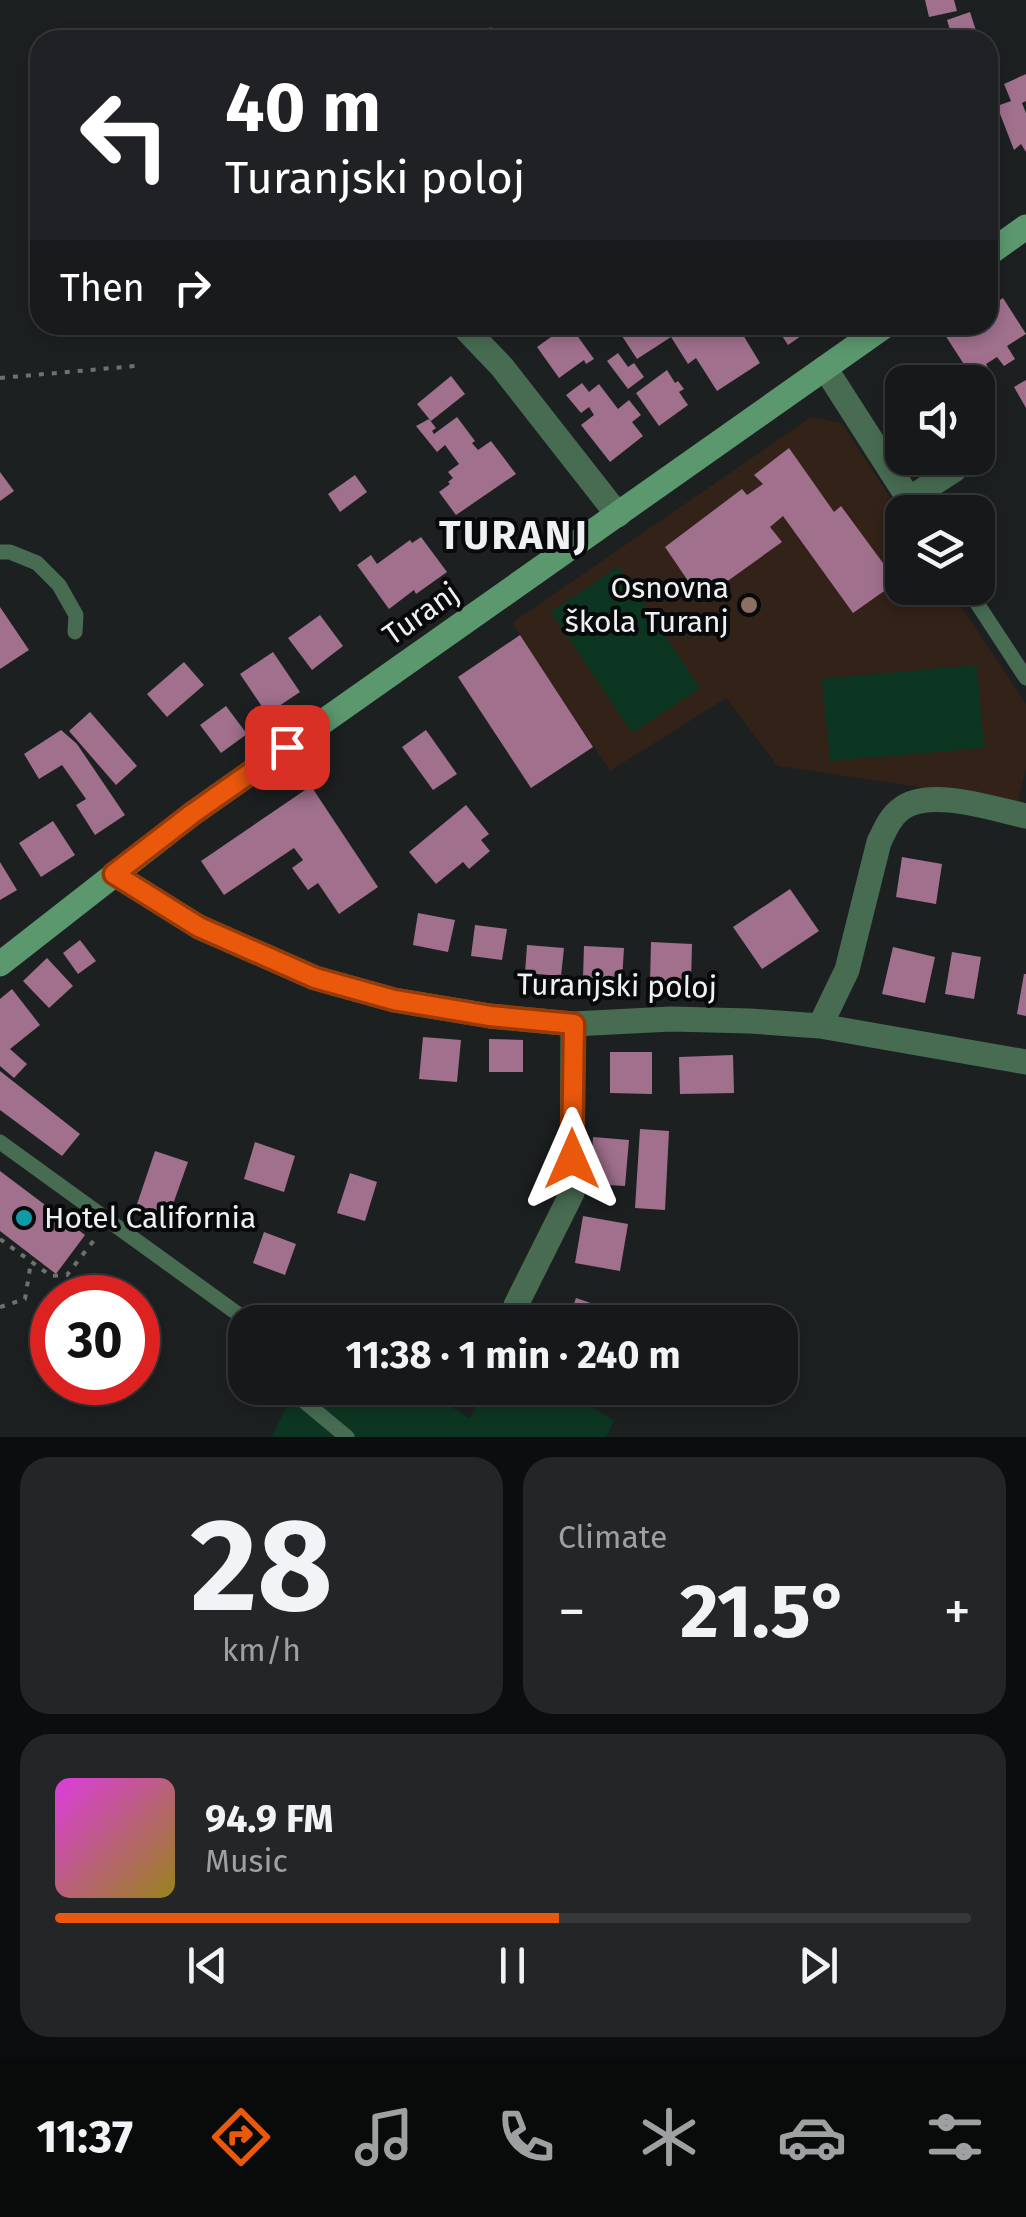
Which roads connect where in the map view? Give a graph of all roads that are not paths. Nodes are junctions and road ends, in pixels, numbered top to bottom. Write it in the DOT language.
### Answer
graph roads {
  1 [pos="1026,227"];
  2 [pos="998,247"];
  3 [pos="472,335"];
  4 [pos="872,335"];
  5 [pos="825,368"];
  6 [pos="948,475"];
  7 [pos="907,495"];
  8 [pos="926,495"];
  9 [pos="618,514"];
  10 [pos="0,552"];
  11 [pos="978,605"];
  12 [pos="75,632"];
  13 [pos="1026,678"];
  14 [pos="1026,816"];
  15 [pos="114,874"];
  16 [pos="0,964"];
  17 [pos="574,1024"];
  18 [pos="820,1026"];
  19 [pos="1026,1062"];
  20 [pos="0,1142"];
  21 [pos="516,1305"];
  22 [pos="228,1306"];
  23 [pos="308,1405"];
  24 [pos="347,1437"];
  1 -- 2 [label="main road"];
  3 -- 9 [label="street"];
  4 -- 5 [label="main road, Turanj"];
  5 -- 7 [label="street"];
  5 -- 9 [label="main road, Turanj"];
  6 -- 8 [label="street"];
  9 -- 15 [label="main road, Turanj"];
  10 -- 12 [label="lane"];
  11 -- 13 [label="lane"];
  14 -- 18 [label="street"];
  15 -- 16 [label="main road, Turanj"];
  15 -- 17 [label="street, Turanjski poloj"];
  17 -- 18 [label="street, Turanjski poloj"];
  17 -- 21 [label="street"];
  18 -- 19 [label="street, Turanjski poloj"];
  20 -- 22 [label="lane"];
  23 -- 24 [label="lane"];
}
